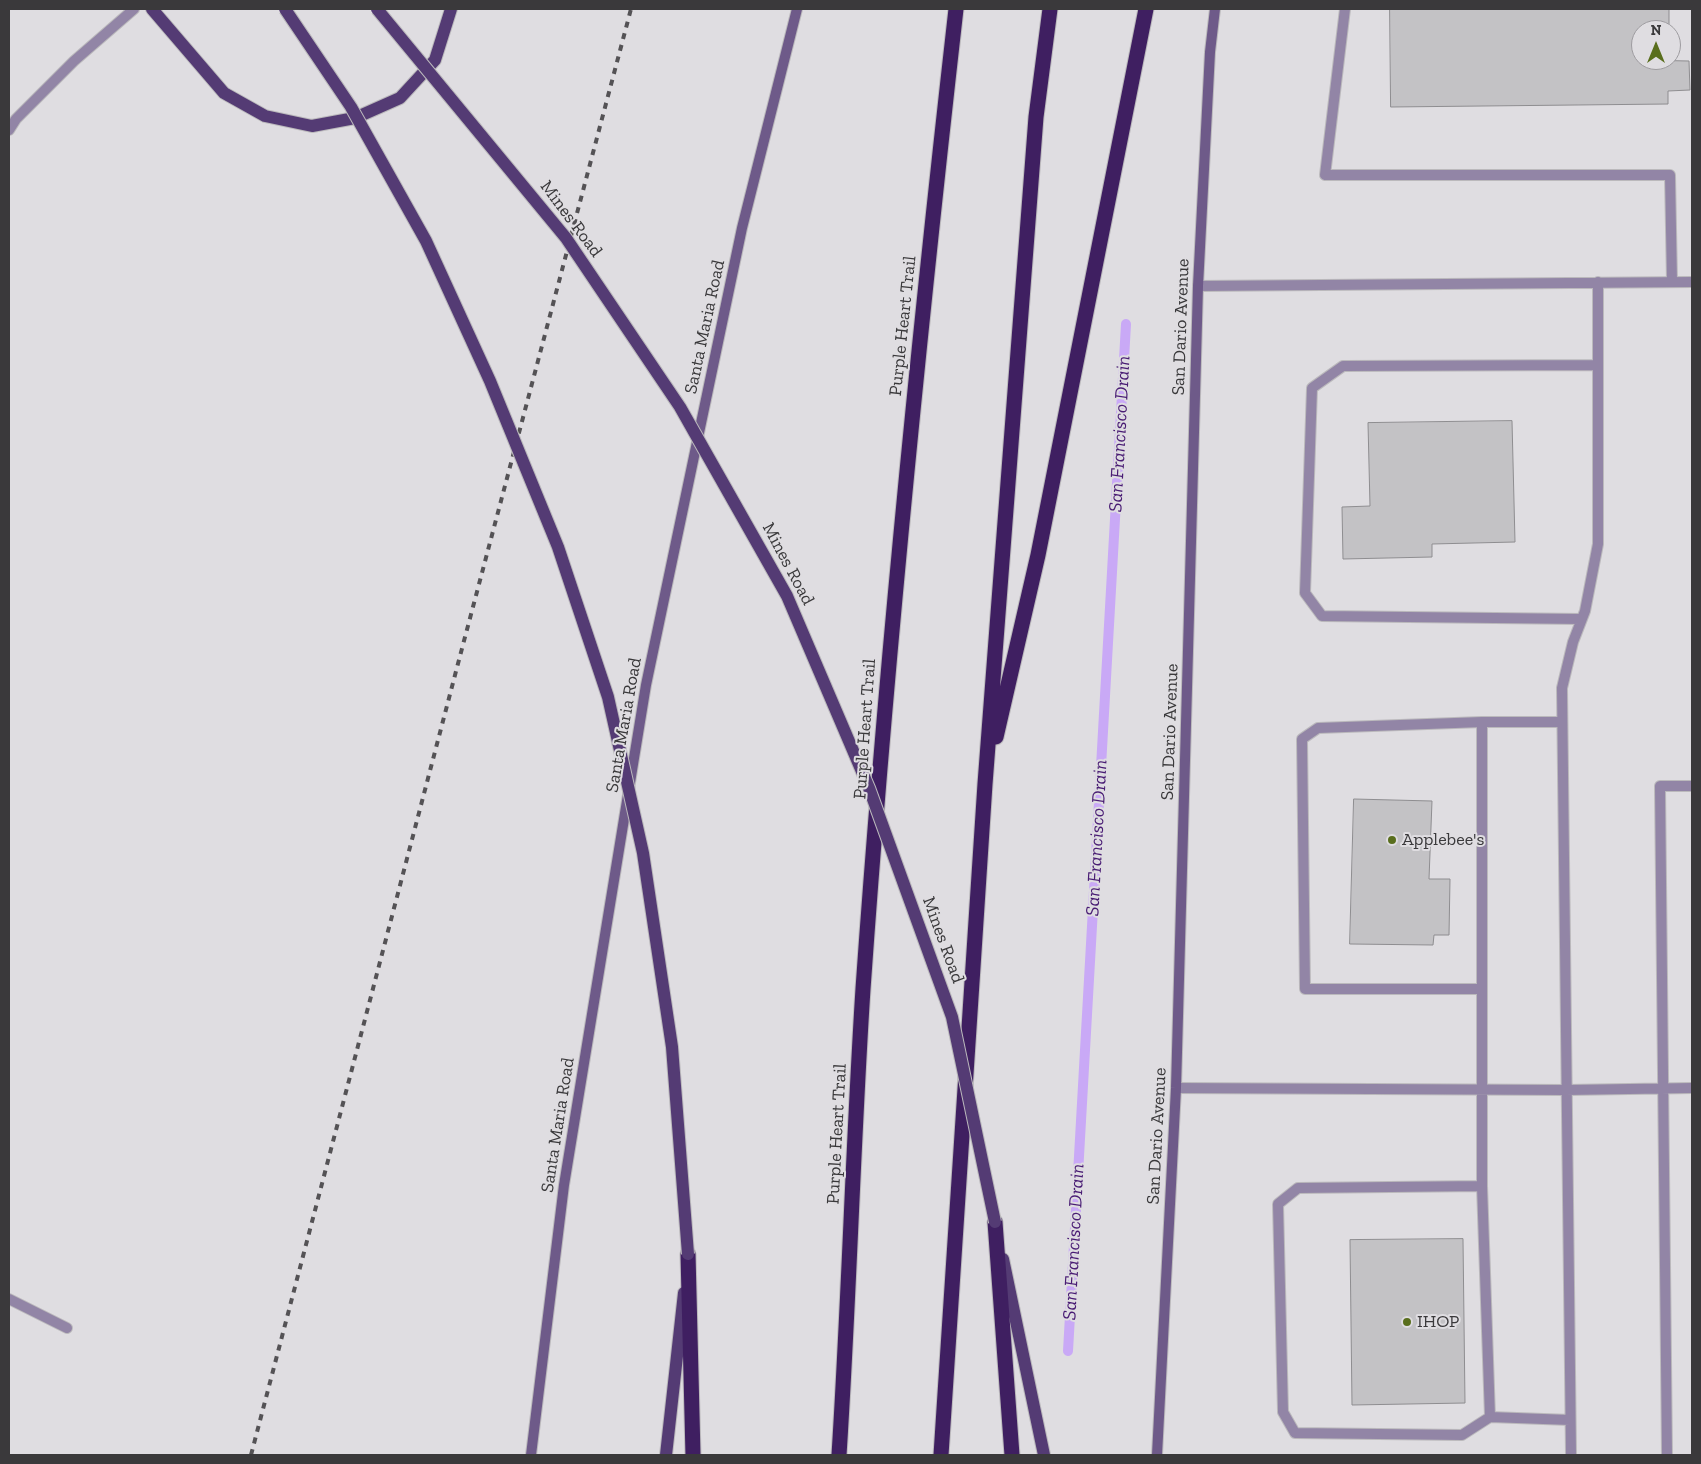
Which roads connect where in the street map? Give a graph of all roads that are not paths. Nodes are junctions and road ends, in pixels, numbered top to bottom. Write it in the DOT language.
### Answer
graph roads {
  1 [pos="134,9"];
  2 [pos="152,9"];
  3 [pos="285,9"];
  4 [pos="377,9"];
  5 [pos="451,9"];
  6 [pos="797,9"];
  7 [pos="956,9"];
  8 [pos="1050,9"];
  9 [pos="1146,9"];
  10 [pos="1215,9"];
  11 [pos="1345,9"];
  12 [pos="9,130"];
  13 [pos="1598,282"];
  14 [pos="1672,282"];
  15 [pos="1692,282"];
  16 [pos="1198,286"];
  17 [pos="1598,365"];
  18 [pos="1581,618"];
  19 [pos="1482,722"];
  20 [pos="1562,722"];
  21 [pos="985,784"];
  22 [pos="1692,786"];
  23 [pos="1482,989"];
  24 [pos="1176,1088"];
  25 [pos="1663,1088"];
  26 [pos="1692,1088"];
  27 [pos="1483,1090"];
  28 [pos="1566,1090"];
  29 [pos="1482,1186"];
  30 [pos="995,1222"];
  31 [pos="688,1254"];
  32 [pos="9,1299"];
  33 [pos="67,1328"];
  34 [pos="1490,1417"];
  35 [pos="1570,1420"];
  36 [pos="531,1455"];
  37 [pos="666,1455"];
  38 [pos="693,1455"];
  39 [pos="839,1455"];
  40 [pos="941,1455"];
  41 [pos="1012,1455"];
  42 [pos="1044,1455"];
  43 [pos="1156,1455"];
  44 [pos="1571,1455"];
  45 [pos="1666,1455"];
  1 -- 12 [label="street"];
  2 -- 5 [label="main road"];
  3 -- 31 [label="main road, bridge"];
  4 -- 30 [label="main road, Mines Road, bridge"];
  6 -- 36 [label="main road, Santa Maria Road"];
  7 -- 39 [label="highway, Purple Heart Trail"];
  8 -- 21 [label="highway"];
  9 -- 21 [label="highway"];
  10 -- 16 [label="main road, San Dario Avenue"];
  11 -- 14 [label="street"];
  13 -- 14 [label="street"];
  13 -- 16 [label="street"];
  13 -- 17 [label="street"];
  14 -- 15 [label="street"];
  16 -- 24 [label="main road, San Dario Avenue"];
  17 -- 18 [label="street"];
  17 -- 18 [label="street"];
  18 -- 20 [label="street"];
  19 -- 20 [label="street"];
  19 -- 23 [label="street"];
  19 -- 23 [label="street"];
  20 -- 28 [label="street"];
  21 -- 40 [label="highway"];
  22 -- 25 [label="street"];
  23 -- 27 [label="street"];
  24 -- 27 [label="street"];
  24 -- 43 [label="main road, San Dario Avenue"];
  25 -- 26 [label="street"];
  25 -- 28 [label="street"];
  25 -- 45 [label="street"];
  27 -- 28 [label="street"];
  27 -- 29 [label="street"];
  28 -- 35 [label="street"];
  29 -- 34 [label="street"];
  29 -- 34 [label="street"];
  30 -- 41 [label="highway"];
  30 -- 42 [label="main road, Mines Road"];
  31 -- 37 [label="main road"];
  31 -- 38 [label="highway"];
  32 -- 33 [label="street"];
  34 -- 35 [label="street"];
  35 -- 44 [label="street"];
}
